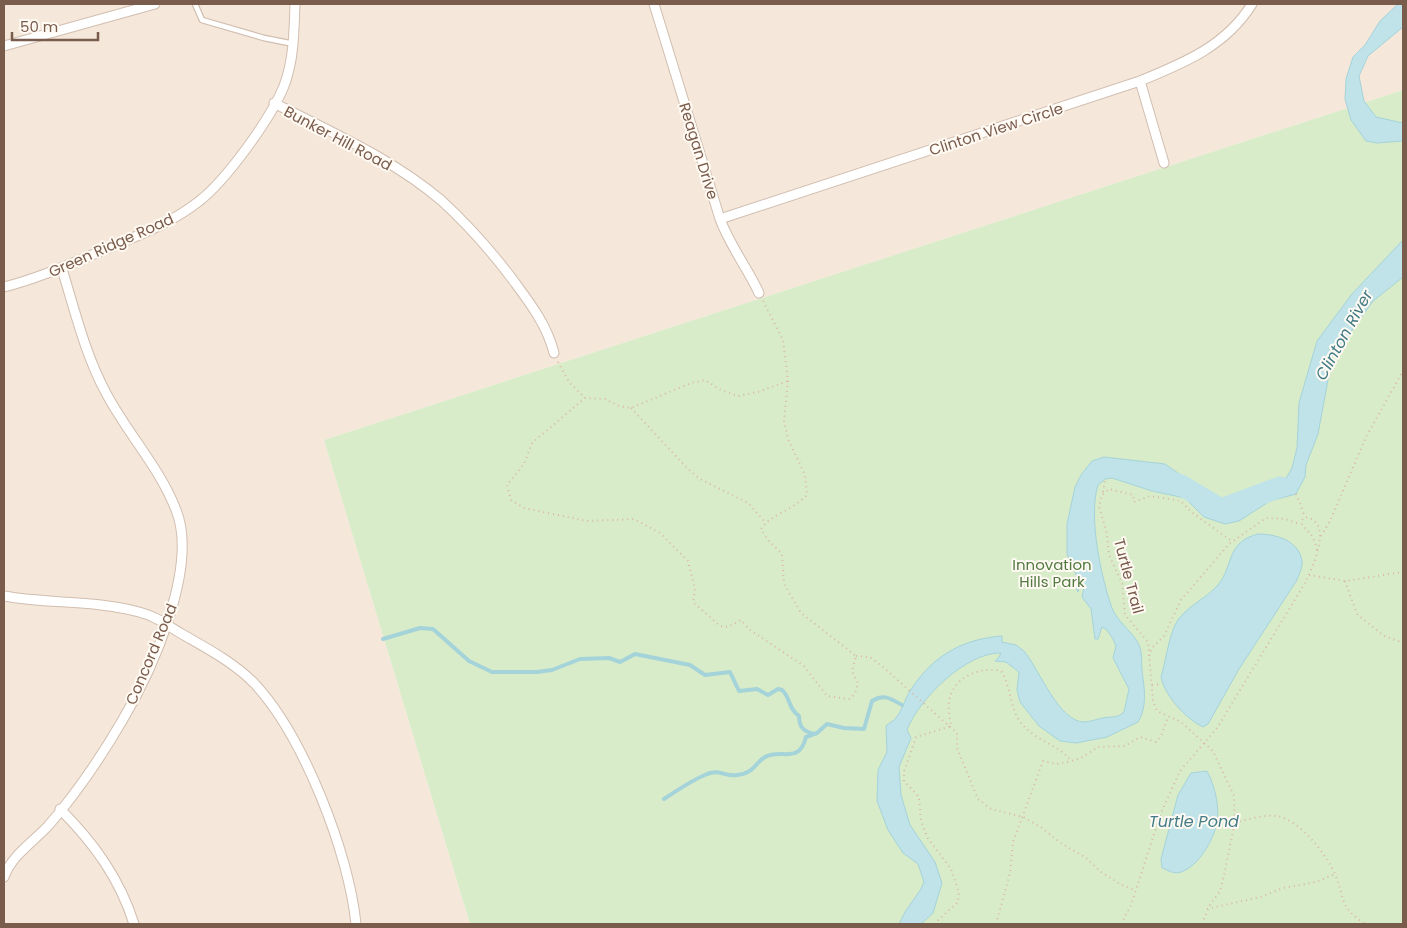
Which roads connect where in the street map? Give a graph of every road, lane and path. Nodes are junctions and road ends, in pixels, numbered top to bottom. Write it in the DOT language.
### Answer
graph roads {
  1 [pos="155,4"];
  2 [pos="195,4"];
  3 [pos="295,4"];
  4 [pos="654,4"];
  5 [pos="1252,4"];
  6 [pos="294,44"];
  7 [pos="4,46"];
  8 [pos="1140,81"];
  9 [pos="274,103"];
  10 [pos="1164,163"];
  11 [pos="720,219"];
  12 [pos="62,269"];
  13 [pos="4,287"];
  14 [pos="759,292"];
  15 [pos="554,353"];
  16 [pos="1403,371"];
  17 [pos="788,381"];
  18 [pos="584,398"];
  19 [pos="631,408"];
  20 [pos="1105,479"];
  21 [pos="1103,492"];
  22 [pos="1296,494"];
  23 [pos="1305,517"];
  24 [pos="765,522"];
  25 [pos="1302,525"];
  26 [pos="1321,536"];
  27 [pos="1233,542"];
  28 [pos="1317,550"];
  29 [pos="1403,572"];
  30 [pos="1309,575"];
  31 [pos="1344,580"];
  32 [pos="4,596"];
  33 [pos="167,623"];
  34 [pos="1403,639"];
  35 [pos="856,656"];
  36 [pos="1149,659"];
  37 [pos="1162,684"];
  38 [pos="1152,685"];
  39 [pos="1168,716"];
  40 [pos="950,726"];
  41 [pos="1205,744"];
  42 [pos="1071,762"];
  43 [pos="60,810"];
  44 [pos="1023,817"];
  45 [pos="1236,822"];
  46 [pos="6,866"];
  47 [pos="1335,874"];
  48 [pos="4,877"];
  49 [pos="1136,891"];
  50 [pos="1207,909"];
  51 [pos="134,924"];
  52 [pos="356,924"];
  53 [pos="934,924"];
  54 [pos="996,924"];
  55 [pos="1121,924"];
  56 [pos="1202,924"];
  57 [pos="1365,924"];
  1 -- 7 [label="street"];
  2 -- 6 [label="lane"];
  3 -- 6 [label="street, Green Ridge Road"];
  4 -- 11 [label="street, Reagan Drive"];
  5 -- 8 [label="street, Clinton View Circle"];
  6 -- 9 [label="street, Green Ridge Road"];
  8 -- 10 [label="street"];
  8 -- 11 [label="street, Clinton View Circle"];
  9 -- 12 [label="street, Green Ridge Road"];
  9 -- 15 [label="street, Bunker Hill Road"];
  11 -- 14 [label="street, Reagan Drive"];
  12 -- 13 [label="street, Green Ridge Road"];
  12 -- 33 [label="street, Concord Road"];
  14 -- 17 [label="path"];
  15 -- 18 [label="path"];
  16 -- 26 [label="path"];
  17 -- 19 [label="path"];
  17 -- 24 [label="path"];
  18 -- 19 [label="path"];
  18 -- 35 [label="path"];
  19 -- 24 [label="path"];
  20 -- 21 [label="path, Turtle Trail"];
  21 -- 27 [label="path"];
  21 -- 36 [label="path, Turtle Trail"];
  22 -- 23 [label="path"];
  23 -- 25 [label="path"];
  23 -- 26 [label="path"];
  24 -- 35 [label="path"];
  25 -- 27 [label="path"];
  25 -- 28 [label="path"];
  26 -- 28 [label="path"];
  27 -- 36 [label="path"];
  28 -- 30 [label="path"];
  29 -- 31 [label="path"];
  30 -- 31 [label="path"];
  30 -- 41 [label="path"];
  31 -- 34 [label="path"];
  32 -- 33 [label="street"];
  33 -- 43 [label="street, Concord Road"];
  33 -- 52 [label="street"];
  35 -- 40 [label="path"];
  36 -- 38 [label="path, Turtle Trail"];
  37 -- 38 [label="path"];
  38 -- 39 [label="path, Turtle Trail"];
  39 -- 41 [label="path, Turtle Trail"];
  39 -- 42 [label="path"];
  40 -- 42 [label="path"];
  40 -- 44 [label="path"];
  40 -- 53 [label="path"];
  41 -- 45 [label="path, Turtle Trail"];
  41 -- 49 [label="path"];
  42 -- 44 [label="path"];
  43 -- 46 [label="street, Concord Road"];
  43 -- 51 [label="street"];
  44 -- 49 [label="path"];
  44 -- 54 [label="path"];
  45 -- 47 [label="path"];
  45 -- 50 [label="path, Turtle Trail"];
  46 -- 48 [label="street, Concord Road"];
  47 -- 50 [label="path"];
  47 -- 57 [label="path"];
  49 -- 55 [label="path"];
  50 -- 56 [label="path, Turtle Trail"];
}
